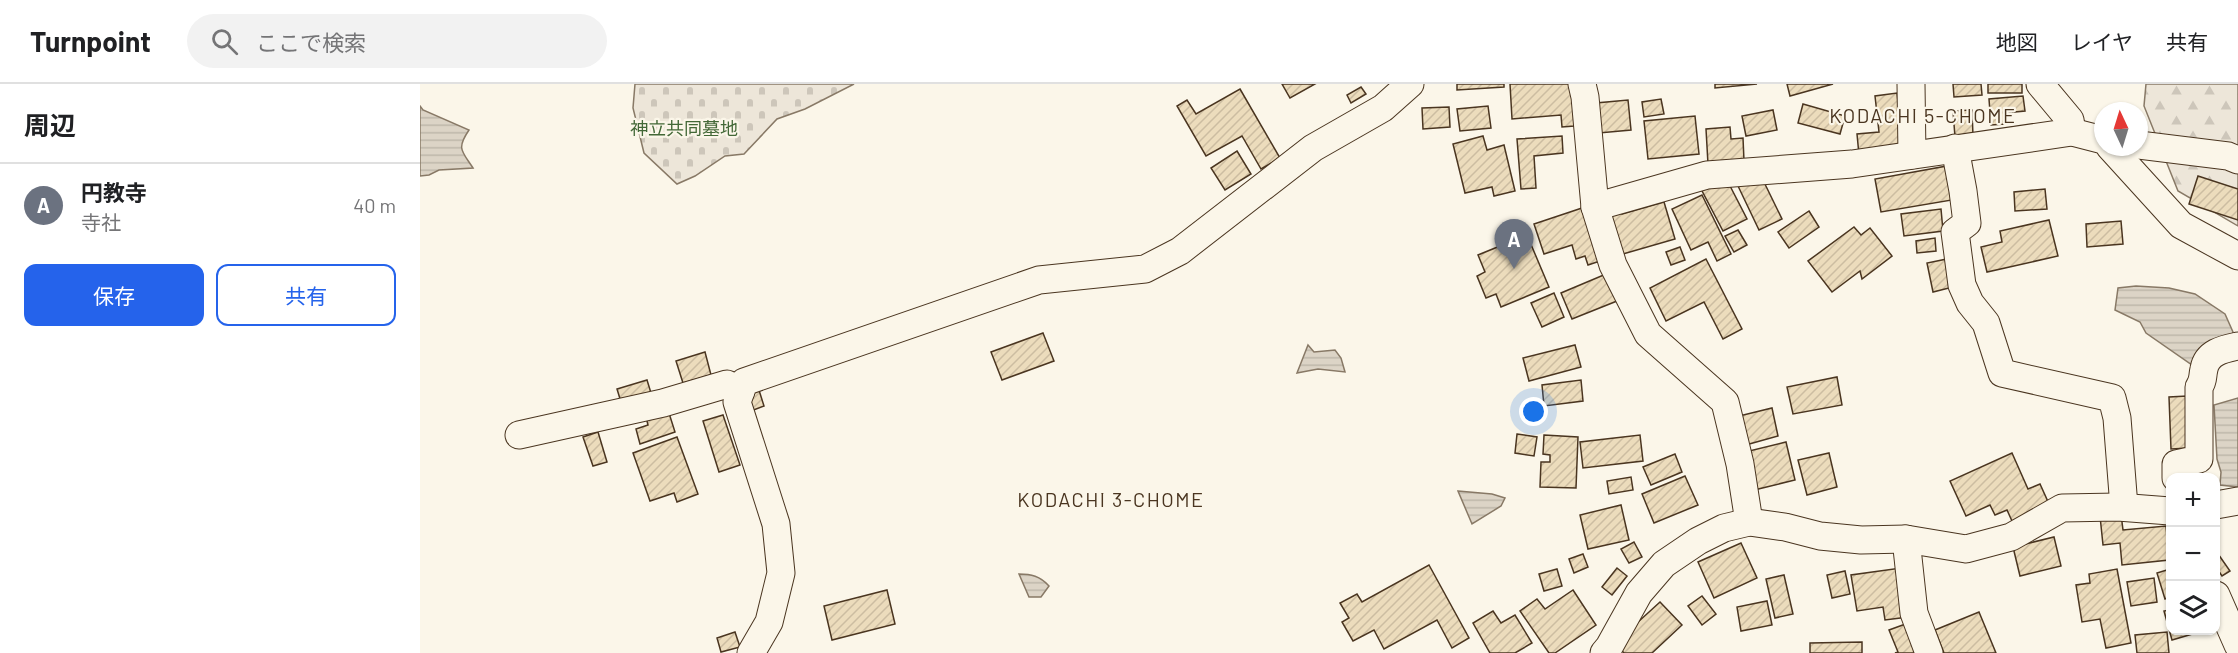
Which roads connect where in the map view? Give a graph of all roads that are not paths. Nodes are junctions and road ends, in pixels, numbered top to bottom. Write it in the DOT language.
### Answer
graph roads {
  1 [pos="1410,84"];
  2 [pos="1582,84"];
  3 [pos="1911,84"];
  4 [pos="2040,84"];
  5 [pos="2072,132"];
  6 [pos="2094,138"];
  7 [pos="2148,146"];
  8 [pos="1955,148"];
  9 [pos="1912,155"];
  10 [pos="2118,156"];
  11 [pos="2238,160"];
  12 [pos="1595,207"];
  13 [pos="2238,256"];
  14 [pos="2238,346"];
  15 [pos="741,391"];
  16 [pos="519,435"];
  17 [pos="2176,473"];
  18 [pos="2238,501"];
  19 [pos="2220,504"];
  20 [pos="2124,507"];
  21 [pos="2166,511"];
  22 [pos="1749,522"];
  23 [pos="1906,539"];
  24 [pos="2220,604"];
  25 [pos="2238,645"];
  26 [pos="751,653"];
  27 [pos="1604,653"];
  28 [pos="1929,653"];
  1 -- 15 [label="street"];
  2 -- 12 [label="street"];
  3 -- 9 [label="street"];
  4 -- 5 [label="street"];
  5 -- 6 [label="street"];
  5 -- 8 [label="street"];
  7 -- 11 [label="street"];
  8 -- 9 [label="street"];
  8 -- 20 [label="street"];
  9 -- 12 [label="street"];
  10 -- 13 [label="street"];
  12 -- 22 [label="street"];
  14 -- 17 [label="street"];
  15 -- 16 [label="street"];
  15 -- 26 [label="street"];
  18 -- 19 [label="street"];
  20 -- 21 [label="street"];
  20 -- 23 [label="street"];
  22 -- 23 [label="street"];
  22 -- 27 [label="street"];
  23 -- 28 [label="street"];
  24 -- 25 [label="street"];
}
